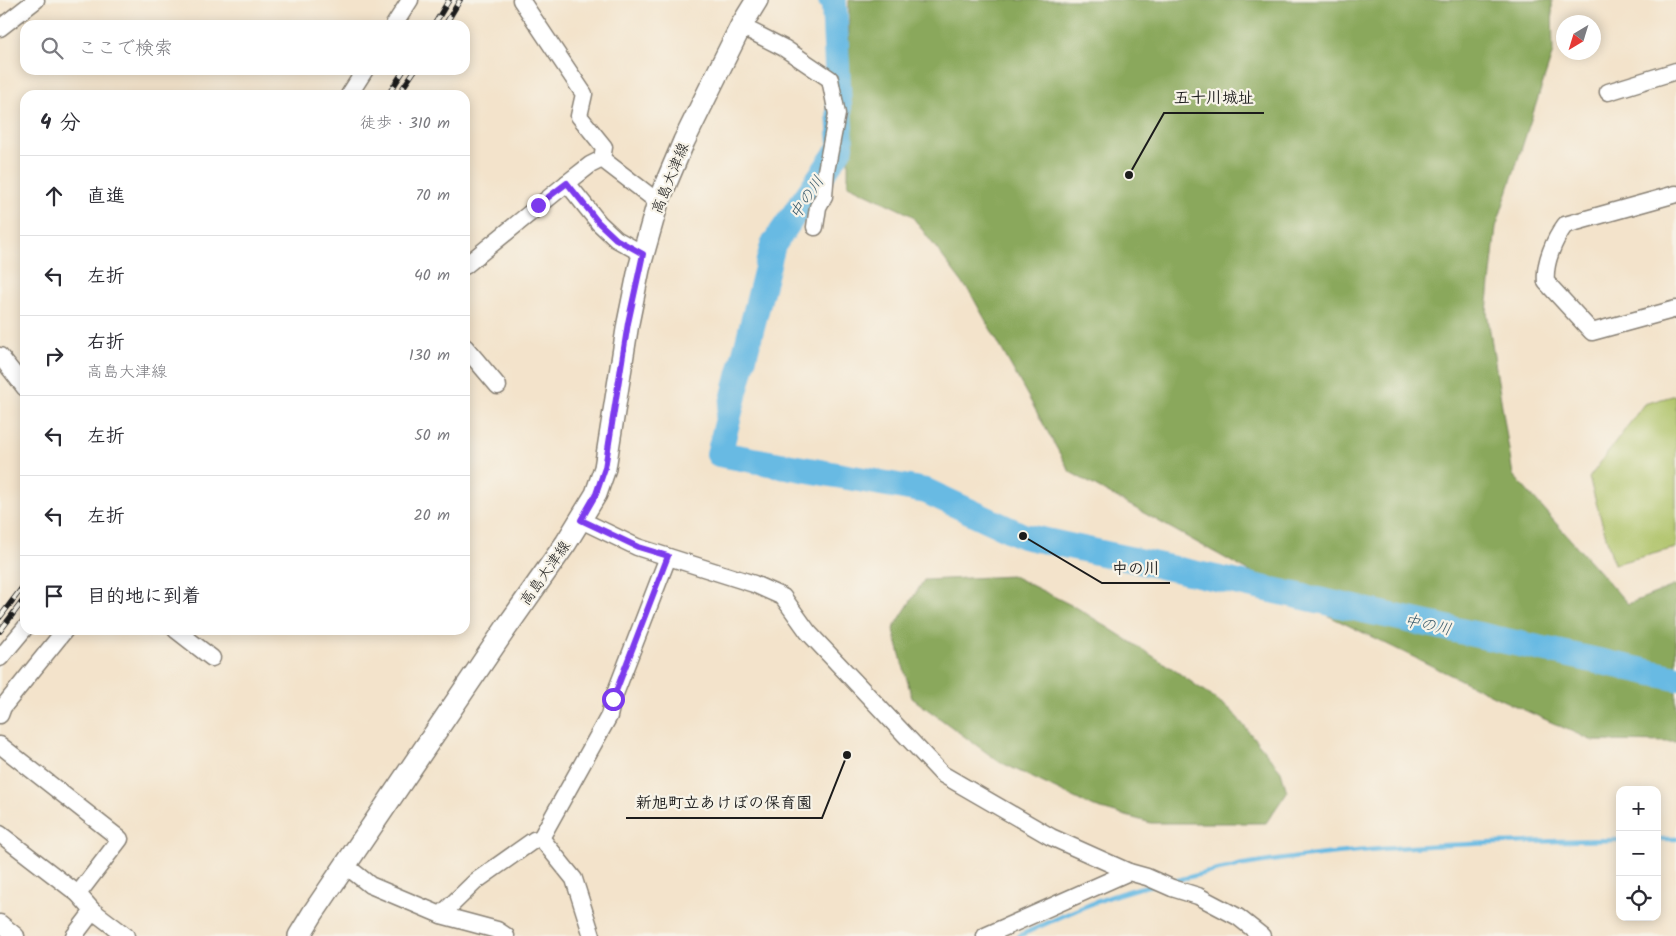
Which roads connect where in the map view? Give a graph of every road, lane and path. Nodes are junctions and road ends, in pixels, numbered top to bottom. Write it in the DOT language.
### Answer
graph roads {
  1 [pos="36,0"];
  2 [pos="410,0"];
  3 [pos="521,0"];
  4 [pos="757,0"];
  5 [pos="397,20"];
  6 [pos="741,26"];
  7 [pos="0,28"];
  8 [pos="1676,71"];
  9 [pos="362,75"];
  10 [pos="352,90"];
  11 [pos="1608,92"];
  12 [pos="602,159"];
  13 [pos="567,183"];
  14 [pos="1676,194"];
  15 [pos="658,202"];
  16 [pos="815,227"];
  17 [pos="643,254"];
  18 [pos="470,262"];
  19 [pos="1676,309"];
  20 [pos="470,352"];
  21 [pos="0,356"];
  22 [pos="20,382"];
  23 [pos="498,386"];
  24 [pos="581,520"];
  25 [pos="668,556"];
  26 [pos="20,634"];
  27 [pos="61,635"];
  28 [pos="182,635"];
  29 [pos="0,658"];
  30 [pos="212,658"];
  31 [pos="0,715"];
  32 [pos="0,745"];
  33 [pos="0,834"];
  34 [pos="541,838"];
  35 [pos="345,865"];
  36 [pos="1129,872"];
  37 [pos="78,894"];
  38 [pos="93,911"];
  39 [pos="442,916"];
  40 [pos="0,923"];
  41 [pos="16,936"];
  42 [pos="74,936"];
  43 [pos="126,936"];
  44 [pos="299,936"];
  45 [pos="506,936"];
  46 [pos="592,936"];
  47 [pos="984,936"];
  48 [pos="1262,936"];
  1 -- 7 [label="street"];
  2 -- 5 [label="street"];
  3 -- 12 [label="street"];
  4 -- 6 [label="main road, 高島大津線"];
  6 -- 15 [label="main road, 高島大津線"];
  6 -- 16 [label="street"];
  8 -- 11 [label="street"];
  9 -- 10 [label="street"];
  12 -- 13 [label="street"];
  12 -- 15 [label="street"];
  13 -- 17 [label="street"];
  13 -- 18 [label="street"];
  14 -- 19 [label="street"];
  15 -- 17 [label="main road, 高島大津線"];
  17 -- 24 [label="main road, 高島大津線"];
  20 -- 23 [label="street"];
  21 -- 22 [label="street"];
  24 -- 25 [label="street"];
  24 -- 35 [label="main road, 高島大津線"];
  25 -- 34 [label="street"];
  25 -- 36 [label="street"];
  26 -- 29 [label="street"];
  27 -- 31 [label="street"];
  28 -- 30 [label="street"];
  32 -- 37 [label="street"];
  33 -- 37 [label="street"];
  34 -- 39 [label="street"];
  34 -- 46 [label="street"];
  35 -- 39 [label="street"];
  35 -- 44 [label="main road, 高島大津線"];
  36 -- 47 [label="street"];
  36 -- 48 [label="street"];
  37 -- 38 [label="street"];
  38 -- 42 [label="street"];
  38 -- 43 [label="street"];
  39 -- 45 [label="street"];
  40 -- 41 [label="street"];
}
